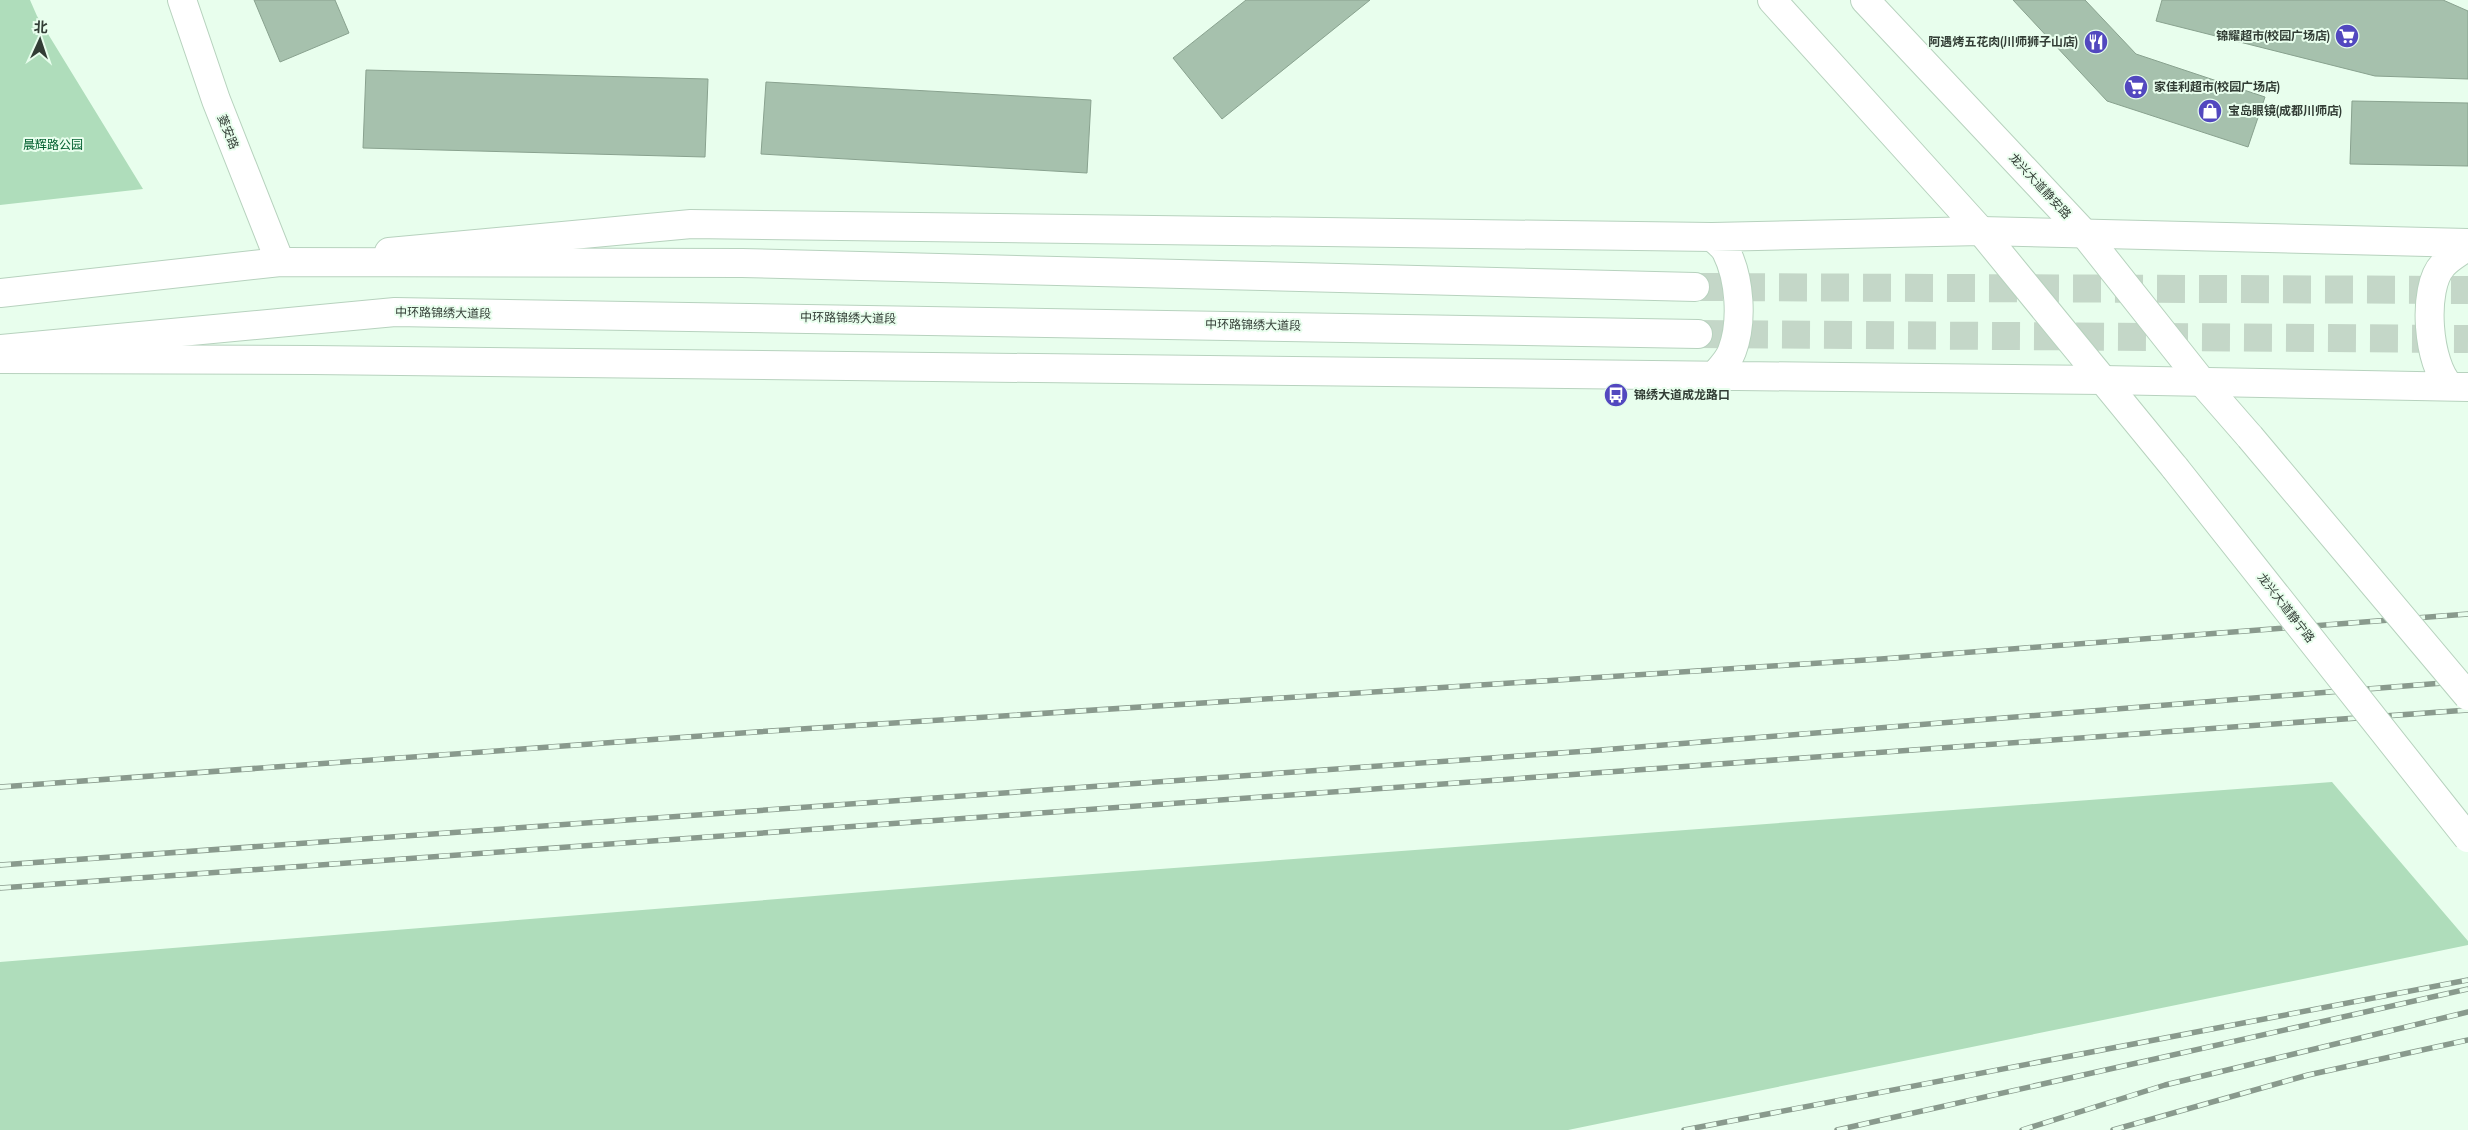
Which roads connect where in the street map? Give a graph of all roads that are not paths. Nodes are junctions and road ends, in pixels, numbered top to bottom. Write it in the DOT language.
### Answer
graph roads {
  1 [pos="182,0"];
  2 [pos="1772,0"];
  3 [pos="1865,0"];
  4 [pos="1981,231"];
  5 [pos="2084,232"];
  6 [pos="1712,237"];
  7 [pos="2468,245"];
  8 [pos="280,262"];
  9 [pos="1695,287"];
  10 [pos="0,294"];
  11 [pos="1698,334"];
  12 [pos="0,349"];
  13 [pos="0,360"];
  14 [pos="1714,376"];
  15 [pos="2103,380"];
  16 [pos="2202,382"];
  17 [pos="2459,386"];
  18 [pos="2468,696"];
  19 [pos="2468,838"];
  1 -- 8 [label="main road, 菱安路"];
  2 -- 4 [label="main road"];
  3 -- 5 [label="main road, 龙兴大道静安路"];
  4 -- 5 [label="main road"];
  4 -- 6 [label="main road"];
  4 -- 15 [label="main road"];
  5 -- 7 [label="main road"];
  5 -- 16 [label="main road, 龙兴大道静安路"];
  6 -- 8 [label="main road"];
  6 -- 14 [label="main road"];
  7 -- 17 [label="main road"];
  8 -- 9 [label="main road"];
  8 -- 10 [label="main road"];
  11 -- 12 [label="main road, 中环路锦绣大道段"];
  13 -- 14 [label="main road"];
  14 -- 15 [label="main road"];
  15 -- 16 [label="main road"];
  15 -- 19 [label="main road, 龙兴大道静宁路, bridge"];
  16 -- 17 [label="main road"];
  16 -- 18 [label="main road, bridge"];
}
